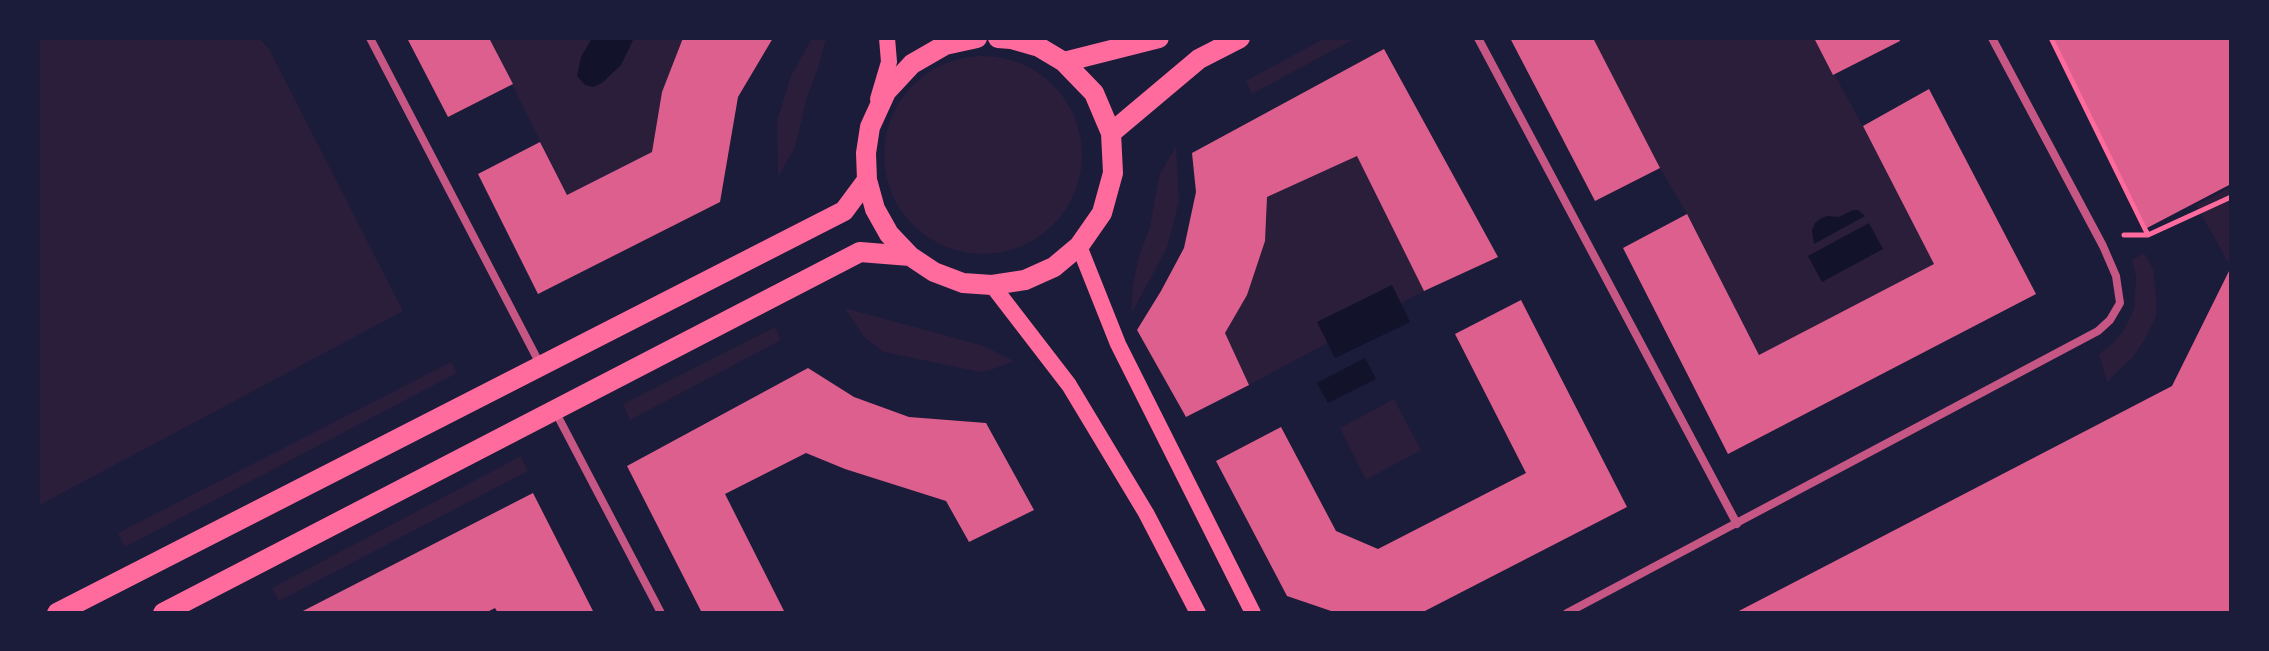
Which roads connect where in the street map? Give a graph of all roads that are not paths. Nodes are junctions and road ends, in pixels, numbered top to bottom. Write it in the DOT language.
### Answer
graph roads {
  1 [pos="370,38"];
  2 [pos="887,38"];
  3 [pos="977,38"];
  4 [pos="998,38"];
  5 [pos="1159,38"];
  6 [pos="1240,38"];
  7 [pos="1478,38"];
  8 [pos="1992,38"];
  9 [pos="1064,62"];
  10 [pos="870,127"];
  11 [pos="1111,133"];
  12 [pos="867,180"];
  13 [pos="1079,246"];
  14 [pos="910,256"];
  15 [pos="992,285"];
  16 [pos="541,365"];
  17 [pos="555,411"];
  18 [pos="1737,524"];
  19 [pos="57,613"];
  20 [pos="163,613"];
  21 [pos="661,613"];
  22 [pos="1198,613"];
  23 [pos="1253,613"];
  24 [pos="1567,613"];
  1 -- 16 [label="street"];
  2 -- 10 [label="main road"];
  3 -- 10 [label="main road"];
  4 -- 9 [label="main road"];
  5 -- 9 [label="main road"];
  6 -- 11 [label="main road"];
  7 -- 18 [label="street"];
  8 -- 18 [label="street"];
  9 -- 11 [label="main road"];
  10 -- 12 [label="main road"];
  11 -- 13 [label="main road"];
  12 -- 14 [label="main road"];
  12 -- 16 [label="main road"];
  13 -- 15 [label="main road"];
  13 -- 23 [label="main road"];
  14 -- 15 [label="main road"];
  14 -- 17 [label="main road"];
  15 -- 22 [label="main road"];
  16 -- 19 [label="main road"];
  17 -- 20 [label="main road"];
  17 -- 21 [label="street"];
  18 -- 24 [label="street"];
}
